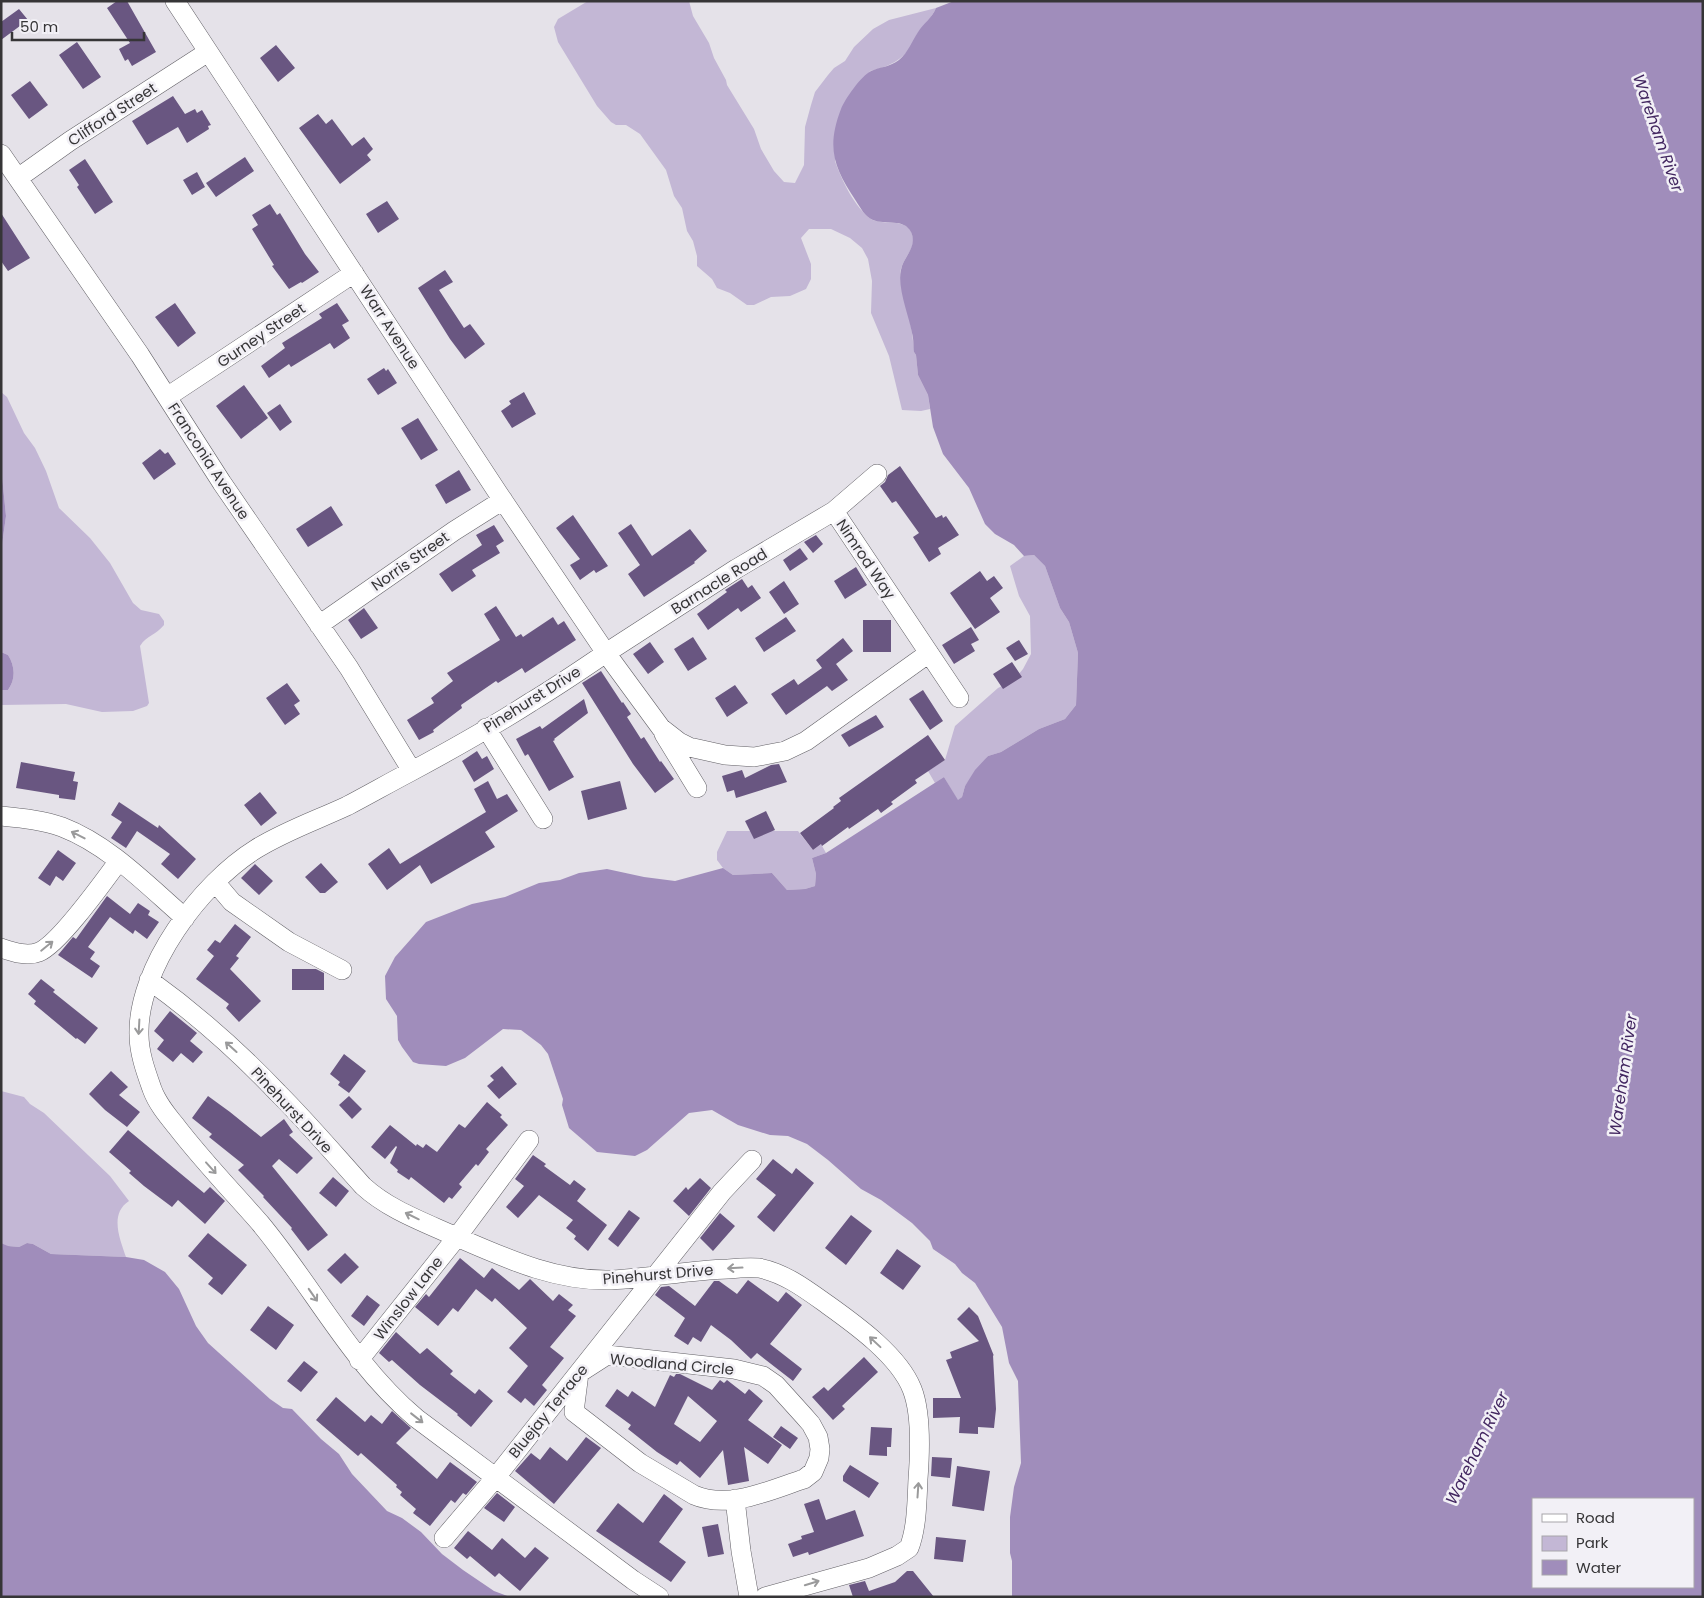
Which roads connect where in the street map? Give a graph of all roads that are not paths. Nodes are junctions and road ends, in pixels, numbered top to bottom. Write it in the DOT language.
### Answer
graph roads {
  1 [pos="175,1"];
  2 [pos="208,52"];
  3 [pos="1,154"];
  4 [pos="18,178"];
  5 [pos="354,273"];
  6 [pos="167,397"];
  7 [pos="877,474"];
  8 [pos="503,500"];
  9 [pos="834,511"];
  10 [pos="319,625"];
  11 [pos="606,653"];
  12 [pos="929,653"];
  13 [pos="959,698"];
  14 [pos="486,728"];
  15 [pos="661,728"];
  16 [pos="412,771"];
  17 [pos="697,788"];
  18 [pos="1,816"];
  19 [pos="543,819"];
  20 [pos="118,862"];
  21 [pos="215,882"];
  22 [pos="185,918"];
  23 [pos="1,948"];
  24 [pos="342,970"];
  25 [pos="149,980"];
  26 [pos="529,1140"];
  27 [pos="752,1160"];
  28 [pos="457,1237"];
  29 [pos="658,1274"];
  30 [pos="360,1360"];
  31 [pos="579,1373"];
  32 [pos="496,1477"];
  33 [pos="735,1499"];
  34 [pos="444,1538"];
  35 [pos="659,1597"];
  36 [pos="749,1597"];
  37 [pos="765,1597"];
  1 -- 2 [label="street, Warr Avenue"];
  2 -- 4 [label="street, Clifford Street"];
  2 -- 5 [label="street, Warr Avenue"];
  3 -- 4 [label="street, Franconia Avenue"];
  4 -- 6 [label="street, Franconia Avenue"];
  5 -- 6 [label="street, Gurney Street"];
  5 -- 8 [label="street, Warr Avenue"];
  6 -- 10 [label="street, Franconia Avenue"];
  7 -- 9 [label="street, Nimrod Way"];
  8 -- 10 [label="street, Norris Street"];
  8 -- 11 [label="street, Warr Avenue"];
  9 -- 11 [label="street, Barnacle Road"];
  9 -- 12 [label="street, Nimrod Way"];
  10 -- 16 [label="street, Franconia Avenue"];
  11 -- 14 [label="street, Pinehurst Drive"];
  11 -- 15 [label="street"];
  12 -- 13 [label="street, Nimrod Way"];
  12 -- 15 [label="street"];
  14 -- 16 [label="street, Pinehurst Drive"];
  14 -- 19 [label="street"];
  15 -- 17 [label="street"];
  16 -- 21 [label="street, Pinehurst Drive"];
  20 -- 18 [label="street, one-way"];
  20 -- 22 [label="street"];
  23 -- 20 [label="street, one-way"];
  21 -- 22 [label="street, Pinehurst Drive"];
  21 -- 24 [label="street"];
  22 -- 25 [label="street, Pinehurst Drive"];
  28 -- 25 [label="street, Pinehurst Drive, one-way"];
  25 -- 30 [label="street, Pinehurst Drive, one-way"];
  26 -- 28 [label="street, Winslow Lane"];
  27 -- 29 [label="street, Bluejay Terrace"];
  28 -- 29 [label="street, Pinehurst Drive"];
  28 -- 30 [label="street, Winslow Lane"];
  29 -- 31 [label="street, Bluejay Terrace"];
  37 -- 29 [label="street, Pinehurst Drive, one-way"];
  30 -- 32 [label="street, Pinehurst Drive, one-way"];
  31 -- 32 [label="street, Bluejay Terrace"];
  31 -- 33 [label="street, Woodland Circle"];
  31 -- 33 [label="street, Woodland Circle"];
  32 -- 34 [label="street, Bluejay Terrace"];
  32 -- 35 [label="street, Pinehurst Drive"];
  33 -- 36 [label="street"];
}
